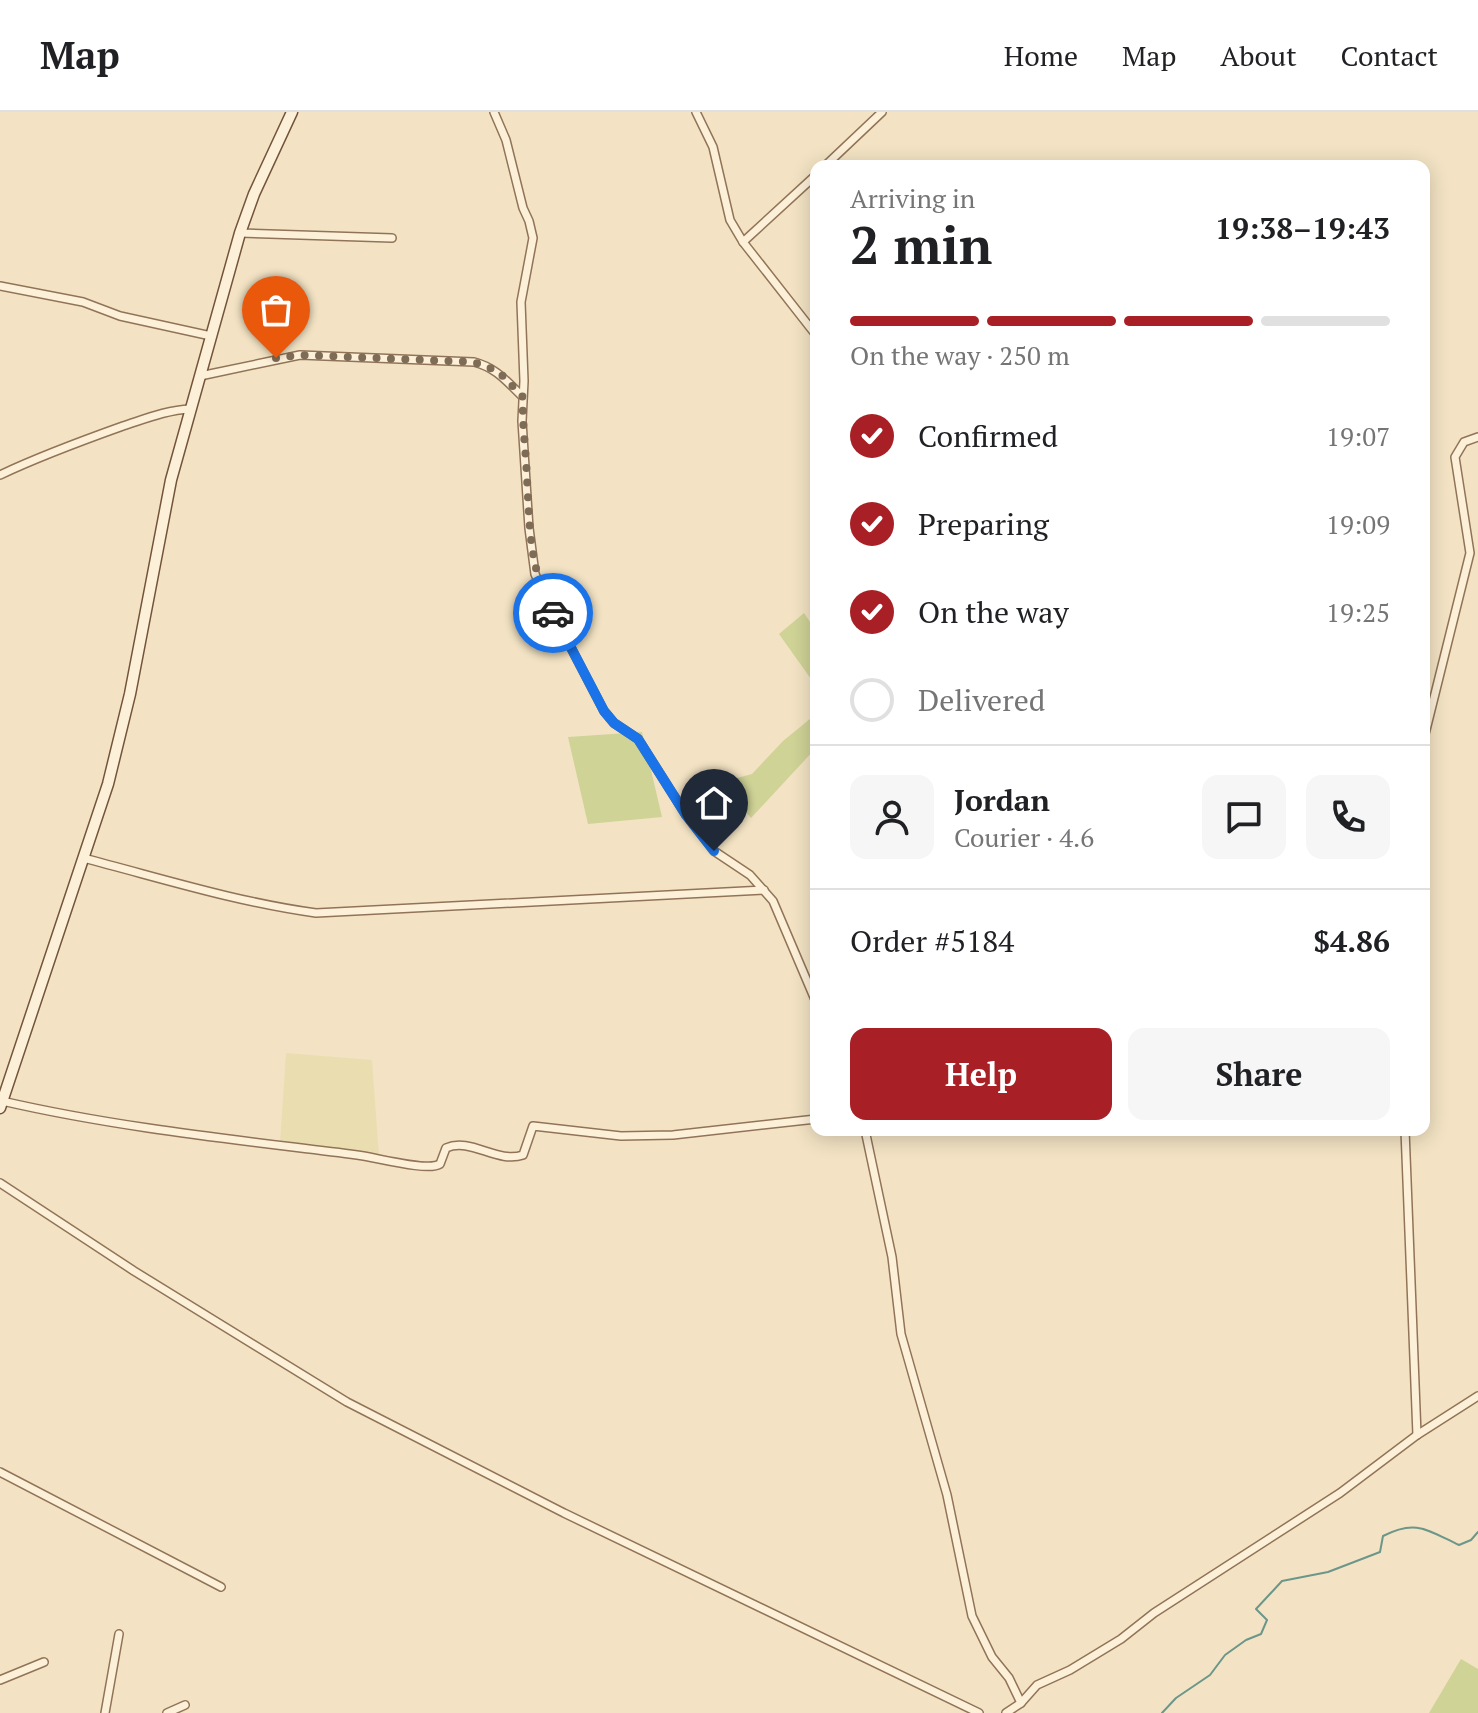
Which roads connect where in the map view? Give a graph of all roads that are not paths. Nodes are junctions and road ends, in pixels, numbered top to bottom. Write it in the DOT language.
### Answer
graph roads {
  1 [pos="292,112"];
  2 [pos="494,112"];
  3 [pos="696,112"];
  4 [pos="882,112"];
  5 [pos="831,160"];
  6 [pos="810,181"];
  7 [pos="240,233"];
  8 [pos="392,238"];
  9 [pos="743,242"];
  10 [pos="0,286"];
  11 [pos="810,327"];
  12 [pos="211,336"];
  13 [pos="200,376"];
  14 [pos="523,397"];
  15 [pos="190,409"];
  16 [pos="1478,437"];
  17 [pos="0,475"];
  18 [pos="1474,554"];
  19 [pos="1430,716"];
  20 [pos="83,858"];
  21 [pos="764,890"];
  22 [pos="810,988"];
  23 [pos="1,1105"];
  24 [pos="810,1120"];
  25 [pos="866,1136"];
  26 [pos="1405,1136"];
  27 [pos="0,1183"];
  28 [pos="1478,1396"];
  29 [pos="1417,1435"];
  30 [pos="0,1472"];
  31 [pos="221,1587"];
  32 [pos="119,1634"];
  33 [pos="44,1662"];
  34 [pos="0,1680"];
  35 [pos="1021,1703"];
  36 [pos="185,1705"];
  37 [pos="105,1713"];
  38 [pos="167,1713"];
  39 [pos="979,1713"];
  40 [pos="1006,1713"];
  1 -- 7 [label="street"];
  2 -- 14 [label="street"];
  3 -- 9 [label="street"];
  4 -- 5 [label="street"];
  6 -- 9 [label="street"];
  7 -- 8 [label="street"];
  7 -- 12 [label="street"];
  9 -- 11 [label="street"];
  10 -- 12 [label="street"];
  12 -- 13 [label="street"];
  13 -- 14 [label="street"];
  13 -- 15 [label="street"];
  14 -- 21 [label="street"];
  15 -- 17 [label="street"];
  15 -- 20 [label="street"];
  16 -- 18 [label="street"];
  18 -- 19 [label="street"];
  20 -- 21 [label="street"];
  20 -- 23 [label="street"];
  21 -- 22 [label="street"];
  23 -- 24 [label="street"];
  25 -- 35 [label="street"];
  26 -- 29 [label="street"];
  27 -- 39 [label="street"];
  28 -- 29 [label="street"];
  29 -- 35 [label="street"];
  30 -- 31 [label="street"];
  32 -- 37 [label="street"];
  33 -- 34 [label="street"];
  35 -- 40 [label="street"];
  36 -- 38 [label="street"];
}
